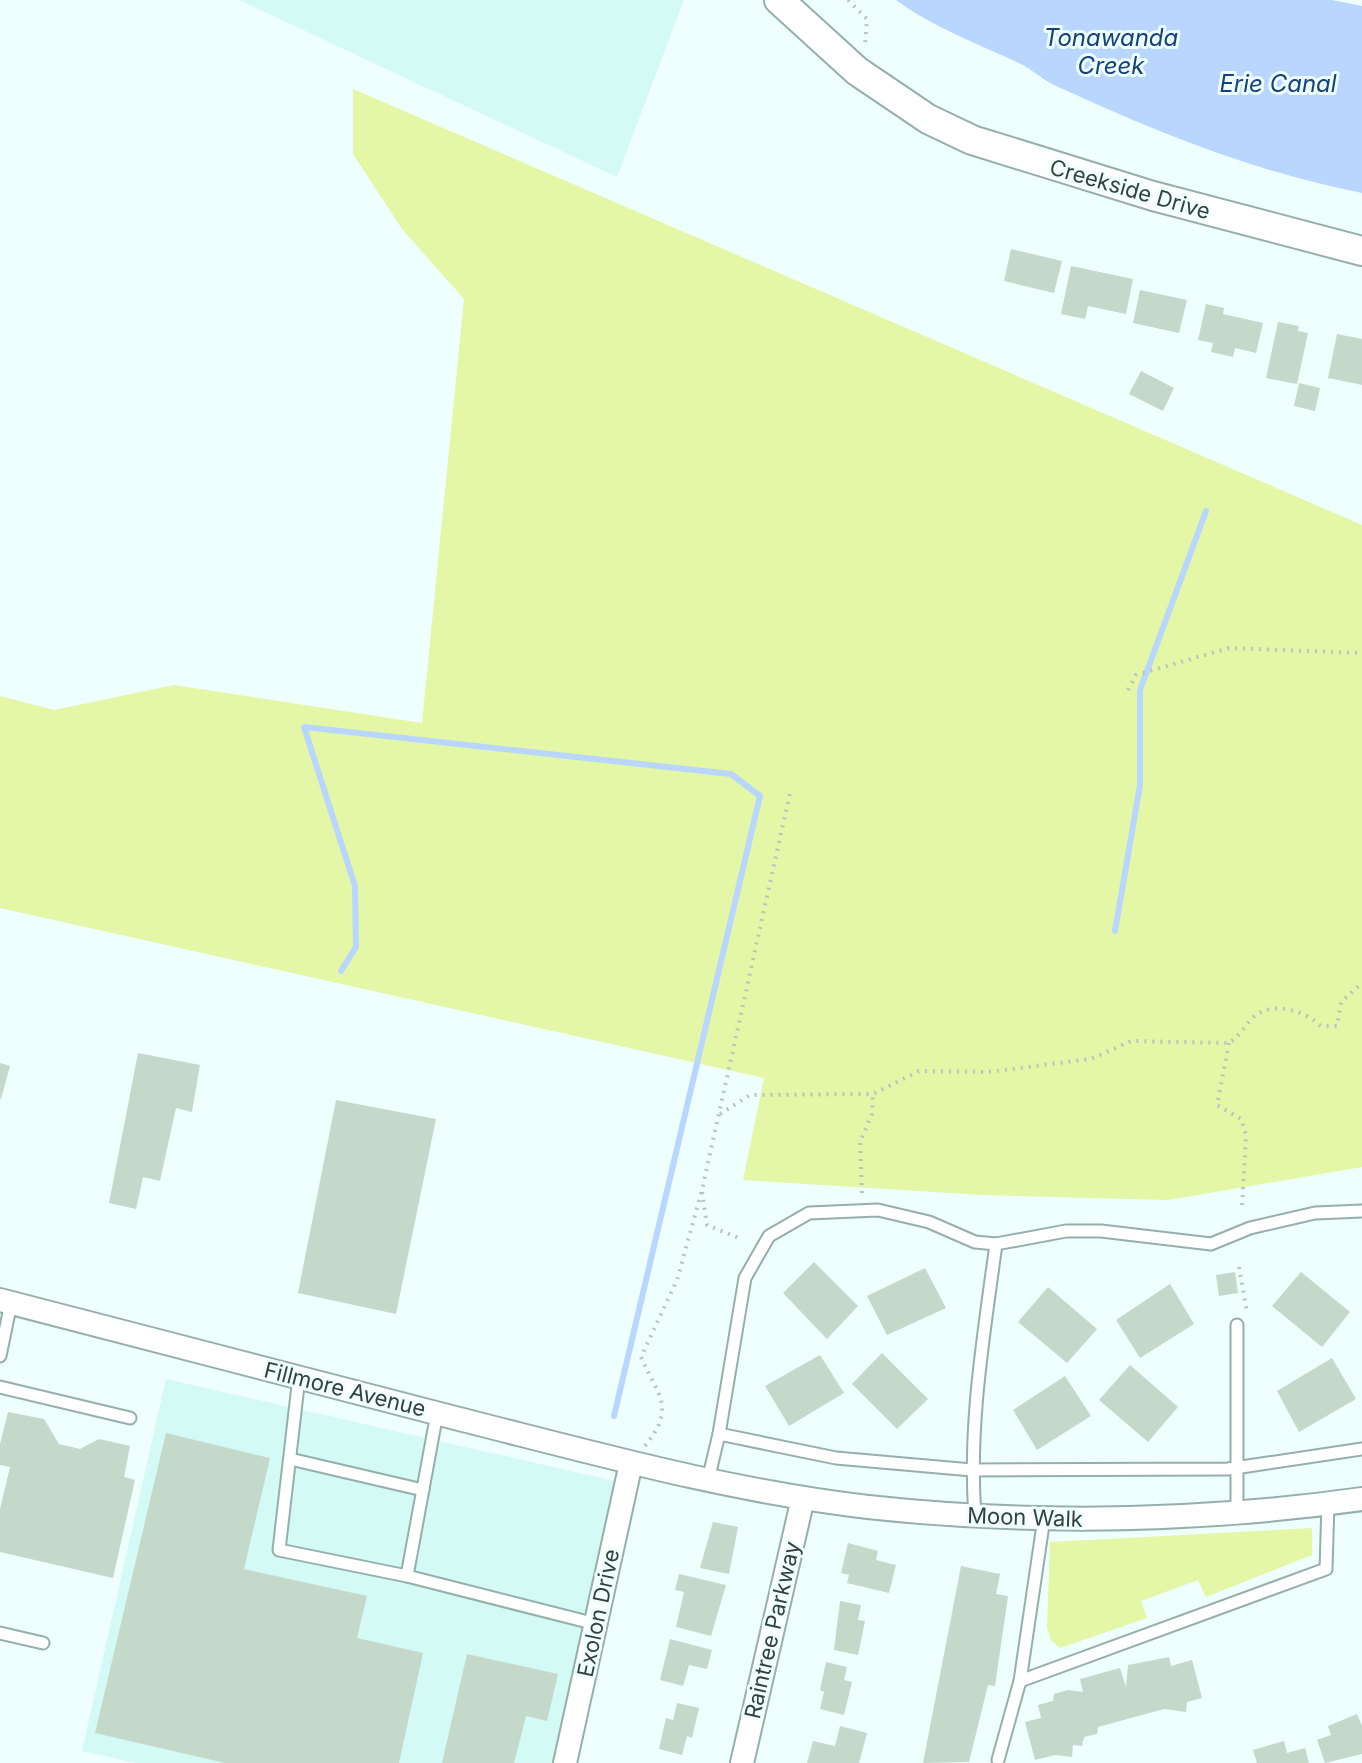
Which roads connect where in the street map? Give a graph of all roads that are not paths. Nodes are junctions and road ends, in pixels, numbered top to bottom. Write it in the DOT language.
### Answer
graph roads {
  1 [pos="779,0"];
  2 [pos="1362,251"];
  3 [pos="1362,1211"];
  4 [pos="996,1244"];
  5 [pos="6,1302"];
  6 [pos="1237,1325"];
  7 [pos="0,1356"];
  8 [pos="299,1377"];
  9 [pos="0,1387"];
  10 [pos="437,1413"];
  11 [pos="130,1418"];
  12 [pos="719,1434"];
  13 [pos="1362,1449"];
  14 [pos="290,1459"];
  15 [pos="631,1463"];
  16 [pos="1235,1468"];
  17 [pos="972,1470"];
  18 [pos="699,1478"];
  19 [pos="423,1490"];
  20 [pos="803,1498"];
  21 [pos="1362,1499"];
  22 [pos="1328,1504"];
  23 [pos="1237,1513"];
  24 [pos="975,1516"];
  25 [pos="1044,1518"];
  26 [pos="407,1576"];
  27 [pos="596,1624"];
  28 [pos="0,1633"];
  29 [pos="43,1643"];
  30 [pos="1020,1681"];
  31 [pos="998,1760"];
  32 [pos="565,1763"];
  33 [pos="742,1763"];
  1 -- 2 [label="street, Creekside Drive"];
  3 -- 4 [label="lane"];
  4 -- 12 [label="lane"];
  4 -- 17 [label="lane"];
  5 -- 7 [label="lane"];
  5 -- 8 [label="street, Fillmore Avenue"];
  6 -- 16 [label="lane"];
  8 -- 10 [label="street, Fillmore Avenue"];
  8 -- 14 [label="lane"];
  9 -- 11 [label="lane"];
  10 -- 15 [label="street, Fillmore Avenue"];
  10 -- 19 [label="lane"];
  12 -- 17 [label="lane"];
  12 -- 18 [label="lane"];
  13 -- 16 [label="lane"];
  14 -- 19 [label="lane"];
  14 -- 26 [label="lane"];
  15 -- 18 [label="street, Fillmore Avenue"];
  15 -- 27 [label="street, Exolon Drive"];
  16 -- 17 [label="lane"];
  16 -- 23 [label="lane"];
  17 -- 24 [label="lane"];
  18 -- 20 [label="street, Moon Walk"];
  19 -- 26 [label="lane"];
  20 -- 24 [label="street, Moon Walk"];
  20 -- 33 [label="street, Raintree Parkway"];
  21 -- 22 [label="street, Moon Walk"];
  22 -- 23 [label="street, Moon Walk"];
  22 -- 30 [label="lane"];
  23 -- 25 [label="street, Moon Walk"];
  24 -- 25 [label="street, Moon Walk"];
  25 -- 30 [label="lane"];
  26 -- 27 [label="lane"];
  27 -- 32 [label="street, Exolon Drive"];
  28 -- 29 [label="lane"];
  30 -- 31 [label="lane"];
}
